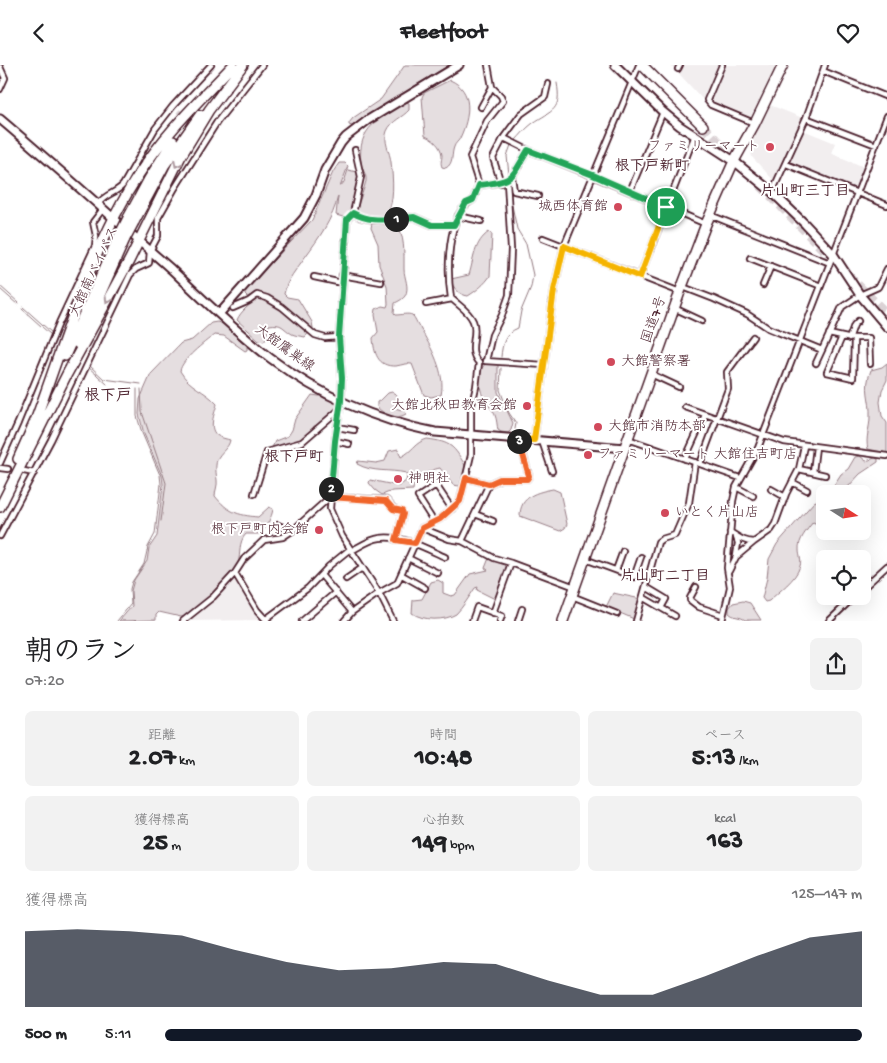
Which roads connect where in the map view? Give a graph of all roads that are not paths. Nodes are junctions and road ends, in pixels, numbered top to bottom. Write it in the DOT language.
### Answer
graph roads {
  1 [pos="211,65"];
  2 [pos="233,65"];
  3 [pos="242,65"];
  4 [pos="262,65"];
  5 [pos="460,65"];
  6 [pos="488,65"];
  7 [pos="615,65"];
  8 [pos="646,65"];
  9 [pos="722,65"];
  10 [pos="783,65"];
  11 [pos="825,65"];
  12 [pos="0,67"];
  13 [pos="639,67"];
  14 [pos="823,71"];
  15 [pos="633,83"];
  16 [pos="548,84"];
  17 [pos="492,87"];
  18 [pos="0,89"];
  19 [pos="887,97"];
  20 [pos="680,103"];
  21 [pos="174,106"];
  22 [pos="481,107"];
  23 [pos="178,111"];
  24 [pos="663,112"];
  25 [pos="887,115"];
  26 [pos="806,118"];
  27 [pos="0,119"];
  28 [pos="755,123"];
  29 [pos="703,127"];
  30 [pos="202,132"];
  31 [pos="695,135"];
  32 [pos="208,137"];
  33 [pos="504,138"];
  34 [pos="876,145"];
  35 [pos="355,149"];
  36 [pos="528,150"];
  37 [pos="734,161"];
  38 [pos="786,165"];
  39 [pos="593,175"];
  40 [pos="512,177"];
  41 [pos="504,182"];
  42 [pos="479,185"];
  43 [pos="630,191"];
  44 [pos="772,192"];
  45 [pos="857,192"];
  46 [pos="538,196"];
  47 [pos="887,205"];
  48 [pos="100,206"];
  49 [pos="666,207"];
  50 [pos="353,213"];
  51 [pos="458,216"];
  52 [pos="113,219"];
  53 [pos="708,219"];
  54 [pos="131,220"];
  55 [pos="481,221"];
  56 [pos="454,225"];
  57 [pos="122,238"];
  58 [pos="543,238"];
  59 [pos="138,241"];
  60 [pos="564,246"];
  61 [pos="150,251"];
  62 [pos="833,254"];
  63 [pos="750,258"];
  64 [pos="830,263"];
  65 [pos="771,266"];
  66 [pos="887,270"];
  67 [pos="342,275"];
  68 [pos="314,277"];
  69 [pos="640,277"];
  70 [pos="381,282"];
  71 [pos="342,283"];
  72 [pos="763,285"];
  73 [pos="821,286"];
  74 [pos="681,289"];
  75 [pos="860,295"];
  76 [pos="452,299"];
  77 [pos="426,304"];
  78 [pos="233,308"];
  79 [pos="674,308"];
  80 [pos="220,313"];
  81 [pos="702,321"];
  82 [pos="858,321"];
  83 [pos="887,327"];
  84 [pos="829,334"];
  85 [pos="339,337"];
  86 [pos="753,337"];
  87 [pos="842,337"];
  88 [pos="852,339"];
  89 [pos="799,342"];
  90 [pos="822,350"];
  91 [pos="486,361"];
  92 [pos="479,363"];
  93 [pos="816,363"];
  94 [pos="870,364"];
  95 [pos="544,365"];
  96 [pos="39,373"];
  97 [pos="48,374"];
  98 [pos="651,374"];
  99 [pos="69,377"];
  100 [pos="80,378"];
  101 [pos="679,387"];
  102 [pos="341,401"];
  103 [pos="685,407"];
  104 [pos="340,409"];
  105 [pos="705,415"];
  106 [pos="716,420"];
  107 [pos="34,424"];
  108 [pos="337,427"];
  109 [pos="354,431"];
  110 [pos="471,435"];
  111 [pos="763,435"];
  112 [pos="519,439"];
  113 [pos="628,439"];
  114 [pos="34,440"];
  115 [pos="538,440"];
  116 [pos="335,441"];
  117 [pos="350,444"];
  118 [pos="804,446"];
  119 [pos="816,447"];
  120 [pos="625,448"];
  121 [pos="887,456"];
  122 [pos="685,459"];
  123 [pos="0,463"];
  124 [pos="698,463"];
  125 [pos="0,467"];
  126 [pos="8,469"];
  127 [pos="799,469"];
  128 [pos="24,471"];
  129 [pos="552,471"];
  130 [pos="34,473"];
  131 [pos="813,473"];
  132 [pos="825,475"];
  133 [pos="466,478"];
  134 [pos="740,478"];
  135 [pos="792,482"];
  136 [pos="489,484"];
  137 [pos="736,487"];
  138 [pos="771,489"];
  139 [pos="807,490"];
  140 [pos="254,494"];
  141 [pos="0,495"];
  142 [pos="753,496"];
  143 [pos="330,497"];
  144 [pos="785,497"];
  145 [pos="0,507"];
  146 [pos="452,509"];
  147 [pos="475,514"];
  148 [pos="493,521"];
  149 [pos="434,522"];
  150 [pos="278,525"];
  151 [pos="422,528"];
  152 [pos="292,531"];
  153 [pos="730,532"];
  154 [pos="735,535"];
  155 [pos="0,536"];
  156 [pos="396,540"];
  157 [pos="462,541"];
  158 [pos="754,542"];
  159 [pos="415,543"];
  160 [pos="350,550"];
  161 [pos="623,551"];
  162 [pos="445,557"];
  163 [pos="641,557"];
  164 [pos="736,557"];
  165 [pos="408,558"];
  166 [pos="585,559"];
  167 [pos="511,563"];
  168 [pos="887,566"];
  169 [pos="362,569"];
  170 [pos="616,570"];
  171 [pos="235,573"];
  172 [pos="438,573"];
  173 [pos="728,573"];
  174 [pos="321,575"];
  175 [pos="402,575"];
  176 [pos="346,579"];
  177 [pos="871,581"];
  178 [pos="425,587"];
  179 [pos="575,587"];
  180 [pos="646,587"];
  181 [pos="696,587"];
  182 [pos="336,592"];
  183 [pos="379,593"];
  184 [pos="572,596"];
  185 [pos="644,598"];
  186 [pos="846,605"];
  187 [pos="661,608"];
  188 [pos="522,609"];
  189 [pos="352,612"];
  190 [pos="493,613"];
  191 [pos="617,613"];
  192 [pos="674,615"];
  193 [pos="723,618"];
  194 [pos="266,620"];
  195 [pos="183,621"];
  196 [pos="302,621"];
  197 [pos="344,621"];
  198 [pos="393,621"];
  199 [pos="472,621"];
  200 [pos="500,621"];
  201 [pos="518,621"];
  202 [pos="563,621"];
  203 [pos="636,621"];
  204 [pos="829,621"];
  1 -- 21 [label="street"];
  2 -- 52 [label="highway"];
  2 -- 54 [label="highway, 大館南バイパス"];
  3 -- 54 [label="highway, 大館南バイパス"];
  3 -- 59 [label="highway, one-way"];
  4 -- 32 [label="street"];
  5 -- 80 [label="street"];
  6 -- 17 [label="street"];
  7 -- 15 [label="street"];
  8 -- 20 [label="highway"];
  9 -- 28 [label="street"];
  10 -- 28 [label="highway, 国道7号"];
  11 -- 14 [label="street"];
  12 -- 18 [label="street"];
  13 -- 15 [label="street"];
  13 -- 20 [label="highway"];
  14 -- 19 [label="street"];
  14 -- 26 [label="street"];
  15 -- 24 [label="street"];
  15 -- 39 [label="street"];
  16 -- 33 [label="street"];
  17 -- 22 [label="street"];
  17 -- 42 [label="street"];
  20 -- 29 [label="highway"];
  21 -- 23 [label="street"];
  21 -- 48 [label="street"];
  24 -- 31 [label="street"];
  24 -- 43 [label="street"];
  25 -- 34 [label="street"];
  26 -- 34 [label="street"];
  26 -- 38 [label="street"];
  27 -- 48 [label="street, 大館鷹巣線"];
  28 -- 37 [label="highway, 国道7号"];
  30 -- 32 [label="street"];
  31 -- 37 [label="street"];
  31 -- 49 [label="street"];
  32 -- 61 [label="street"];
  33 -- 36 [label="street"];
  33 -- 41 [label="street"];
  34 -- 45 [label="street"];
  35 -- 50 [label="street"];
  36 -- 39 [label="street"];
  36 -- 40 [label="street"];
  37 -- 44 [label="street"];
  37 -- 53 [label="highway, 国道7号"];
  38 -- 44 [label="street"];
  38 -- 45 [label="street"];
  39 -- 43 [label="street"];
  39 -- 60 [label="street"];
  40 -- 41 [label="street"];
  40 -- 46 [label="street"];
  41 -- 42 [label="street"];
  41 -- 91 [label="street"];
  42 -- 51 [label="street"];
  43 -- 49 [label="street"];
  44 -- 62 [label="street"];
  45 -- 47 [label="street"];
  45 -- 62 [label="street"];
  48 -- 52 [label="street, 大館鷹巣線"];
  48 -- 96 [label="street"];
  49 -- 53 [label="street"];
  49 -- 69 [label="street"];
  50 -- 56 [label="street"];
  50 -- 67 [label="street"];
  51 -- 55 [label="street"];
  51 -- 56 [label="street"];
  52 -- 59 [label="street, 大館鷹巣線"];
  52 -- 107 [label="highway"];
  53 -- 64 [label="street"];
  53 -- 74 [label="highway, 国道7号"];
  54 -- 57 [label="highway, 大館南バイパス, bridge"];
  56 -- 76 [label="street"];
  57 -- 107 [label="highway, 大館南バイパス"];
  57 -- 114 [label="highway, 大館南バイパス"];
  58 -- 60 [label="street"];
  59 -- 61 [label="street, 大館鷹巣線"];
  59 -- 114 [label="highway, one-way"];
  60 -- 69 [label="street"];
  60 -- 95 [label="street"];
  61 -- 80 [label="street, 大館鷹巣線"];
  61 -- 100 [label="street"];
  62 -- 64 [label="street"];
  62 -- 75 [label="street"];
  63 -- 65 [label="street"];
  64 -- 73 [label="street"];
  65 -- 72 [label="street"];
  65 -- 73 [label="street"];
  66 -- 75 [label="street"];
  67 -- 70 [label="street"];
  67 -- 71 [label="street"];
  68 -- 71 [label="street"];
  69 -- 74 [label="street"];
  71 -- 85 [label="street"];
  73 -- 89 [label="street"];
  74 -- 79 [label="highway, 国道7号"];
  74 -- 89 [label="street"];
  75 -- 83 [label="street"];
  75 -- 84 [label="street"];
  76 -- 77 [label="street"];
  76 -- 92 [label="street"];
  78 -- 85 [label="street"];
  79 -- 81 [label="street"];
  79 -- 98 [label="highway, 国道7号"];
  80 -- 102 [label="street, 大館鷹巣線"];
  82 -- 88 [label="street"];
  84 -- 87 [label="street"];
  84 -- 90 [label="street"];
  85 -- 102 [label="street"];
  86 -- 106 [label="street"];
  87 -- 88 [label="street"];
  87 -- 88 [label="street"];
  88 -- 94 [label="street"];
  89 -- 90 [label="street"];
  89 -- 111 [label="street"];
  90 -- 93 [label="street"];
  91 -- 92 [label="street"];
  91 -- 95 [label="street"];
  92 -- 110 [label="street"];
  95 -- 115 [label="street"];
  96 -- 97 [label="street"];
  96 -- 123 [label="street"];
  98 -- 101 [label="street"];
  98 -- 113 [label="highway, 国道7号"];
  99 -- 100 [label="street"];
  100 -- 130 [label="street"];
  102 -- 104 [label="street"];
  102 -- 110 [label="street, 大館鷹巣線"];
  103 -- 105 [label="street"];
  104 -- 108 [label="street"];
  104 -- 140 [label="street"];
  105 -- 106 [label="street"];
  105 -- 122 [label="street"];
  106 -- 111 [label="street"];
  106 -- 124 [label="street"];
  107 -- 141 [label="highway, 大館南バイパス"];
  108 -- 109 [label="street"];
  108 -- 116 [label="street"];
  110 -- 112 [label="street, 大館鷹巣線"];
  110 -- 133 [label="street"];
  111 -- 118 [label="street"];
  111 -- 134 [label="street"];
  112 -- 115 [label="street, 大館鷹巣線"];
  112 -- 136 [label="street"];
  113 -- 120 [label="highway, 国道7号"];
  113 -- 122 [label="street"];
  114 -- 145 [label="highway, 大館南バイパス"];
  115 -- 120 [label="street, 大館鷹巣線"];
  115 -- 129 [label="street"];
  116 -- 117 [label="street"];
  116 -- 143 [label="street"];
  118 -- 119 [label="street"];
  118 -- 127 [label="street"];
  119 -- 121 [label="street"];
  119 -- 131 [label="street"];
  120 -- 166 [label="highway, 国道7号"];
  122 -- 124 [label="street"];
  124 -- 134 [label="street"];
  124 -- 180 [label="street"];
  125 -- 126 [label="street"];
  127 -- 131 [label="street"];
  127 -- 135 [label="street"];
  128 -- 130 [label="street"];
  130 -- 155 [label="street"];
  131 -- 132 [label="street"];
  133 -- 136 [label="street"];
  133 -- 146 [label="street"];
  134 -- 137 [label="street"];
  135 -- 139 [label="street"];
  135 -- 144 [label="street"];
  136 -- 147 [label="street"];
  137 -- 142 [label="street"];
  137 -- 153 [label="street"];
  138 -- 144 [label="street"];
  143 -- 152 [label="street"];
  143 -- 156 [label="street"];
  143 -- 160 [label="street"];
  144 -- 158 [label="street"];
  146 -- 149 [label="street"];
  146 -- 149 [label="street"];
  147 -- 148 [label="street"];
  147 -- 157 [label="street"];
  149 -- 151 [label="street"];
  150 -- 152 [label="street"];
  151 -- 157 [label="street"];
  151 -- 159 [label="street"];
  152 -- 171 [label="street"];
  153 -- 154 [label="street"];
  153 -- 173 [label="street"];
  154 -- 158 [label="street"];
  154 -- 164 [label="street"];
  156 -- 159 [label="street"];
  156 -- 160 [label="street"];
  157 -- 167 [label="street"];
  158 -- 164 [label="street"];
  159 -- 162 [label="street"];
  159 -- 165 [label="street"];
  160 -- 169 [label="street"];
  160 -- 174 [label="street"];
  161 -- 170 [label="street"];
  163 -- 170 [label="street"];
  164 -- 173 [label="street"];
  165 -- 172 [label="street"];
  165 -- 175 [label="street"];
  166 -- 170 [label="street"];
  166 -- 179 [label="highway, 国道7号"];
  167 -- 179 [label="street"];
  167 -- 190 [label="street"];
  168 -- 177 [label="street"];
  169 -- 176 [label="street"];
  169 -- 183 [label="street"];
  171 -- 194 [label="street"];
  171 -- 195 [label="street"];
  173 -- 193 [label="street"];
  174 -- 182 [label="street"];
  174 -- 194 [label="street"];
  175 -- 178 [label="street"];
  175 -- 183 [label="street"];
  179 -- 184 [label="highway, 国道7号"];
  180 -- 185 [label="street"];
  180 -- 187 [label="street"];
  181 -- 193 [label="street"];
  182 -- 189 [label="street"];
  182 -- 196 [label="street"];
  183 -- 189 [label="street"];
  183 -- 198 [label="street"];
  184 -- 191 [label="street"];
  184 -- 202 [label="highway, 国道7号"];
  185 -- 187 [label="street"];
  185 -- 203 [label="street"];
  186 -- 204 [label="street"];
  187 -- 192 [label="street"];
  188 -- 201 [label="street"];
  189 -- 197 [label="street"];
  190 -- 199 [label="street"];
  190 -- 200 [label="street"];
}
